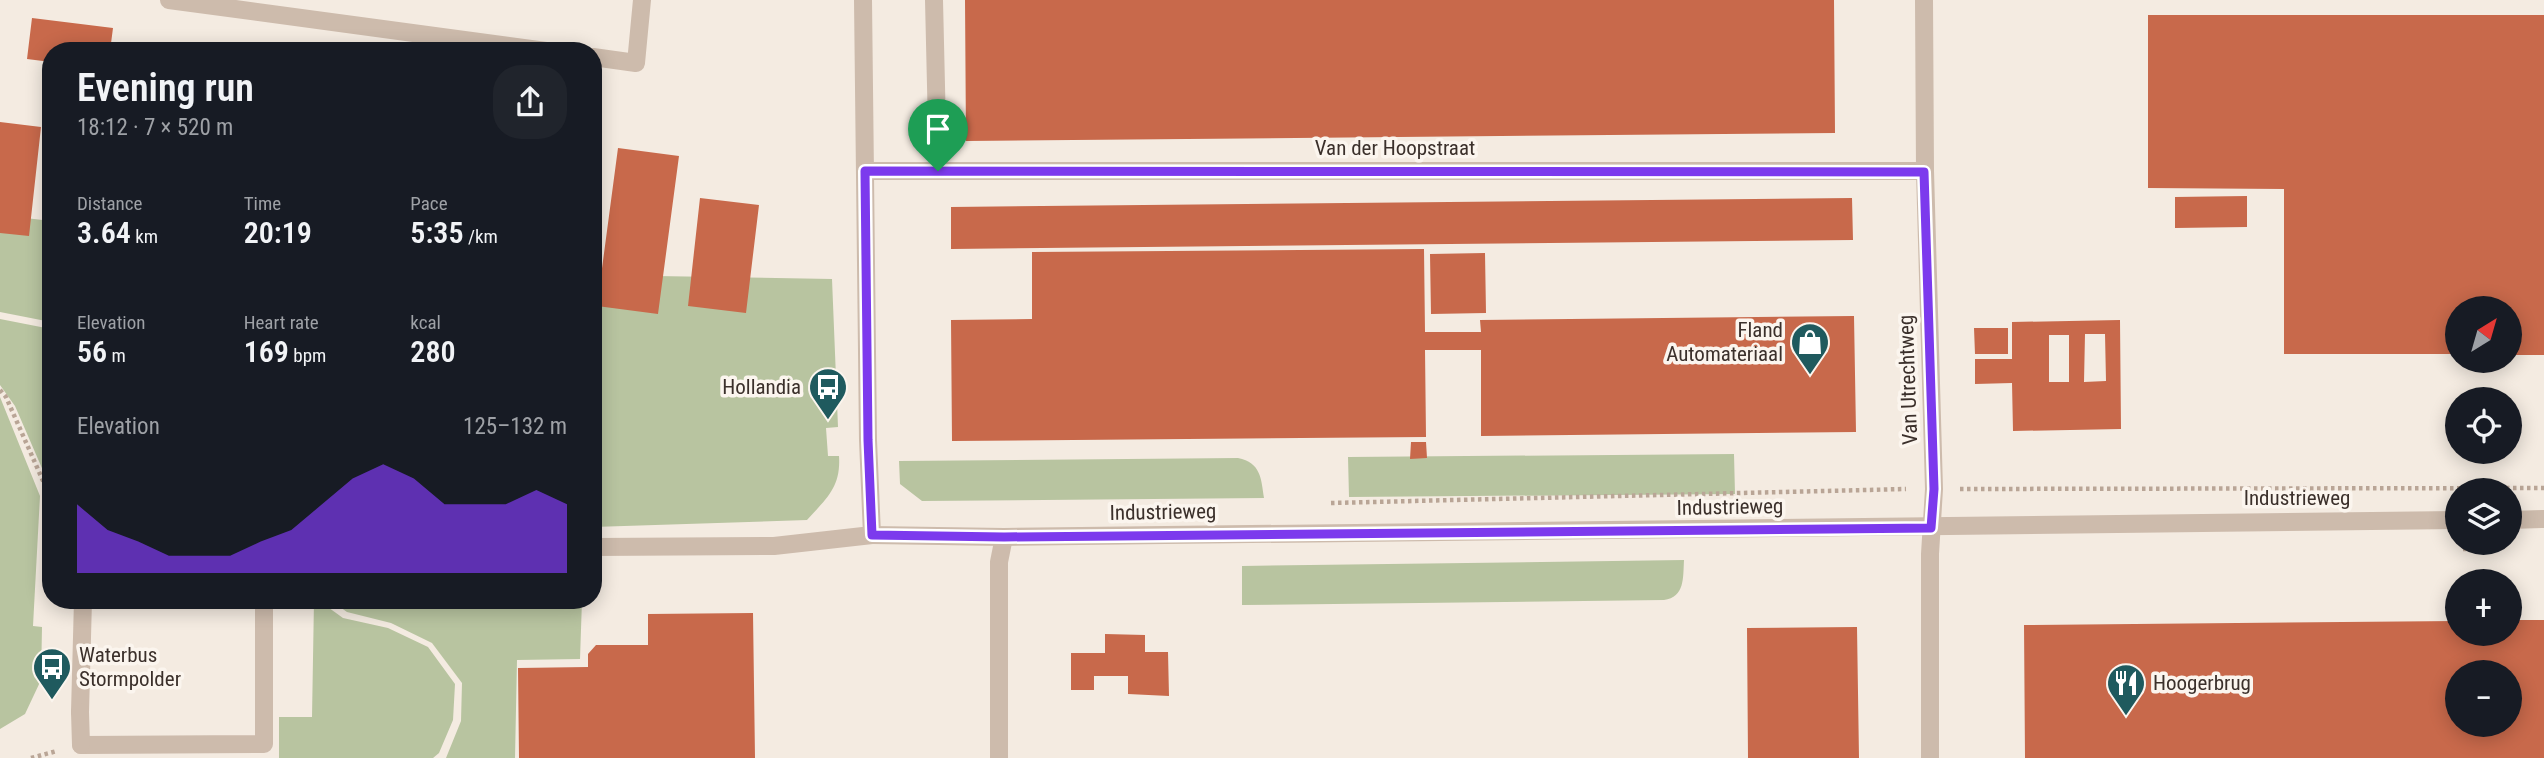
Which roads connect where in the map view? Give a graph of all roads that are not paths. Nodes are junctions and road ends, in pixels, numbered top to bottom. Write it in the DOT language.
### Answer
graph roads {
  1 [pos="169,0"];
  2 [pos="642,0"];
  3 [pos="863,0"];
  4 [pos="934,0"];
  5 [pos="1924,0"];
  6 [pos="479,42"];
  7 [pos="602,58"];
  8 [pos="865,171"];
  9 [pos="938,171"];
  10 [pos="1924,172"];
  11 [pos="2544,519"];
  12 [pos="2445,520"];
  13 [pos="2522,520"];
  14 [pos="1931,528"];
  15 [pos="872,535"];
  16 [pos="1004,537"];
  17 [pos="602,547"];
  18 [pos="83,609"];
  19 [pos="264,609"];
  20 [pos="999,758"];
  21 [pos="1930,758"];
  1 -- 6 [label="street"];
  2 -- 7 [label="street"];
  3 -- 8 [label="street"];
  4 -- 9 [label="street"];
  5 -- 10 [label="street, Van Utrechtweg"];
  8 -- 9 [label="street, Van der Hoopstraat"];
  8 -- 15 [label="street"];
  9 -- 10 [label="street, Van der Hoopstraat"];
  10 -- 14 [label="street, Van Utrechtweg"];
  11 -- 13 [label="street"];
  12 -- 14 [label="street, Industrieweg"];
  14 -- 16 [label="street, Industrieweg"];
  14 -- 21 [label="street, Van Utrechtweg"];
  15 -- 16 [label="street, Industrieweg"];
  15 -- 17 [label="street, Industrieweg"];
  16 -- 20 [label="street"];
  18 -- 19 [label="street"];
}
